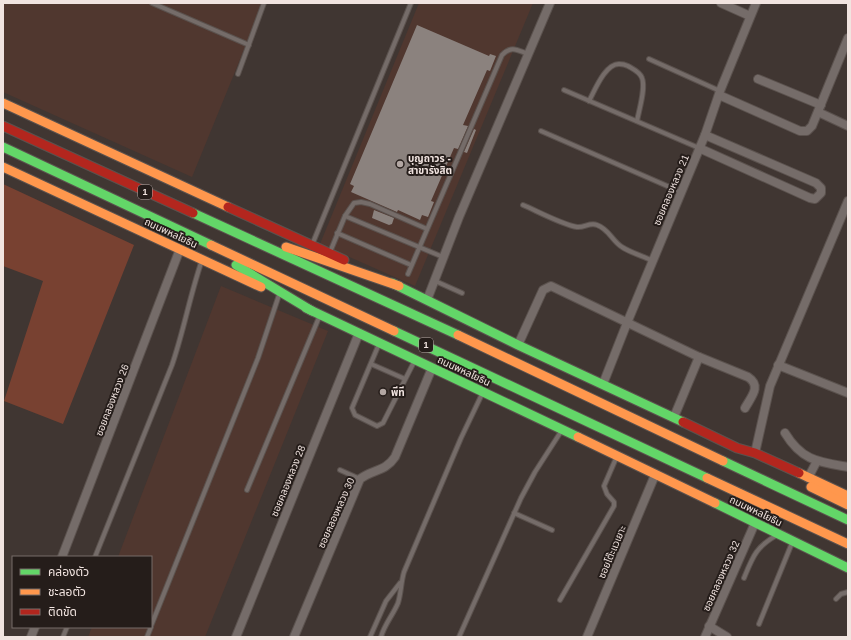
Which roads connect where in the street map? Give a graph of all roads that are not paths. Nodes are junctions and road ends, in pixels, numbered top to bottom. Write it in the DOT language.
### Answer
graph roads {
  1 [pos="152,3"];
  2 [pos="264,3"];
  3 [pos="411,3"];
  4 [pos="550,3"];
  5 [pos="721,3"];
  6 [pos="756,3"];
  7 [pos="750,16"];
  8 [pos="848,38"];
  9 [pos="249,45"];
  10 [pos="528,54"];
  11 [pos="649,59"];
  12 [pos="238,74"];
  13 [pos="758,79"];
  14 [pos="564,90"];
  15 [pos="719,93"];
  16 [pos="589,101"];
  17 [pos="3,103"];
  18 [pos="819,109"];
  19 [pos="637,121"];
  20 [pos="3,126"];
  21 [pos="848,126"];
  22 [pos="541,131"];
  23 [pos="705,135"];
  24 [pos="3,147"];
  25 [pos="700,148"];
  26 [pos="3,167"];
  27 [pos="681,192"];
  28 [pos="848,201"];
  29 [pos="523,205"];
  30 [pos="198,216"];
  31 [pos="345,216"];
  32 [pos="164,222"];
  33 [pos="427,229"];
  34 [pos="337,233"];
  35 [pos="312,246"];
  36 [pos="419,247"];
  37 [pos="180,249"];
  38 [pos="329,254"];
  39 [pos="443,257"];
  40 [pos="202,260"];
  41 [pos="653,261"];
  42 [pos="412,265"];
  43 [pos="408,274"];
  44 [pos="433,280"];
  45 [pos="400,286"];
  46 [pos="462,293"];
  47 [pos="279,296"];
  48 [pos="427,300"];
  49 [pos="316,313"];
  50 [pos="627,323"];
  51 [pos="359,333"];
  52 [pos="379,342"];
  53 [pos="518,345"];
  54 [pos="699,357"];
  55 [pos="415,359"];
  56 [pos="371,364"];
  57 [pos="778,365"];
  58 [pos="432,368"];
  59 [pos="405,380"];
  60 [pos="603,384"];
  61 [pos="483,392"];
  62 [pos="848,394"];
  63 [pos="745,408"];
  64 [pos="674,417"];
  65 [pos="563,430"];
  66 [pos="785,434"];
  67 [pos="737,448"];
  68 [pos="755,453"];
  69 [pos="617,456"];
  70 [pos="817,461"];
  71 [pos="848,467"];
  72 [pos="340,470"];
  73 [pos="655,475"];
  74 [pos="808,478"];
  75 [pos="360,479"];
  76 [pos="247,490"];
  77 [pos="848,496"];
  78 [pos="848,505"];
  79 [pos="514,513"];
  80 [pos="848,520"];
  81 [pos="755,523"];
  82 [pos="552,530"];
  83 [pos="779,534"];
  84 [pos="794,541"];
  85 [pos="848,544"];
  86 [pos="62,556"];
  87 [pos="95,556"];
  88 [pos="848,564"];
  89 [pos="848,568"];
  90 [pos="744,578"];
  91 [pos="400,583"];
  92 [pos="848,592"];
  93 [pos="836,599"];
  94 [pos="560,600"];
  95 [pos="152,624"];
  96 [pos="759,624"];
  97 [pos="709,626"];
  98 [pos="236,637"];
  99 [pos="294,637"];
  100 [pos="370,637"];
  101 [pos="381,637"];
  102 [pos="459,637"];
  103 [pos="587,637"];
  104 [pos="705,637"];
  105 [pos="727,637"];
  1 -- 9 [label="lane"];
  2 -- 9 [label="lane"];
  3 -- 35 [label="lane"];
  4 -- 10 [label="street"];
  5 -- 7 [label="street"];
  6 -- 7 [label="street, ซอยคลองหลวง 21"];
  7 -- 15 [label="street, ซอยคลองหลวง 21"];
  8 -- 18 [label="street"];
  9 -- 12 [label="lane"];
  10 -- 33 [label="lane"];
  10 -- 39 [label="street"];
  11 -- 15 [label="lane"];
  13 -- 18 [label="street"];
  14 -- 16 [label="lane"];
  15 -- 18 [label="street"];
  15 -- 23 [label="street, ซอยคลองหลวง 21"];
  16 -- 19 [label="lane"];
  16 -- 19 [label="lane"];
  17 -- 35 [label="main road, 1"];
  18 -- 21 [label="street"];
  19 -- 25 [label="lane"];
  20 -- 30 [label="main road, 1"];
  22 -- 27 [label="lane"];
  23 -- 25 [label="street, ซอยคลองหลวง 21"];
  23 -- 25 [label="street"];
  24 -- 32 [label="main road, ถนนพหลโยธิน / 1"];
  25 -- 27 [label="street, ซอยคลองหลวง 21"];
  26 -- 37 [label="main road, ถนนพหลโยธิน / 1"];
  27 -- 41 [label="street, ซอยคลองหลวง 21"];
  28 -- 57 [label="street"];
  29 -- 41 [label="lane"];
  30 -- 45 [label="main road"];
  30 -- 80 [label="main road, 1"];
  31 -- 33 [label="lane"];
  31 -- 34 [label="lane"];
  31 -- 36 [label="lane"];
  32 -- 49 [label="main road"];
  32 -- 85 [label="main road, ถนนพหลโยธิน / 1"];
  33 -- 36 [label="lane"];
  34 -- 38 [label="lane"];
  34 -- 42 [label="lane"];
  35 -- 38 [label="main road, 1"];
  36 -- 39 [label="lane"];
  36 -- 42 [label="lane"];
  37 -- 40 [label="main road, ถนนพหลโยธิน / 1"];
  37 -- 86 [label="street, ซอยคลองหลวง 26"];
  38 -- 45 [label="main road, 1"];
  39 -- 44 [label="street"];
  40 -- 47 [label="main road, ถนนพหลโยธิน / 1"];
  40 -- 87 [label="lane"];
  41 -- 50 [label="street, ซอยคลองหลวง 21"];
  42 -- 43 [label="lane"];
  44 -- 46 [label="lane"];
  44 -- 48 [label="street"];
  45 -- 48 [label="main road, 1"];
  47 -- 49 [label="main road, ถนนพหลโยธิน / 1"];
  47 -- 95 [label="lane"];
  48 -- 53 [label="main road, 1"];
  49 -- 51 [label="main road, ถนนพหลโยธิน / 1"];
  49 -- 76 [label="lane"];
  50 -- 53 [label="street"];
  50 -- 54 [label="street"];
  50 -- 60 [label="street, ซอยคลองหลวง 21"];
  51 -- 52 [label="main road, ถนนพหลโยธิน / 1"];
  51 -- 98 [label="street, ซอยคลองหลวง 28"];
  52 -- 55 [label="main road, ถนนพหลโยธิน / 1"];
  52 -- 56 [label="lane"];
  53 -- 60 [label="main road, 1"];
  54 -- 63 [label="street"];
  54 -- 64 [label="street"];
  55 -- 58 [label="main road, ถนนพหลโยธิน / 1"];
  55 -- 59 [label="lane"];
  56 -- 59 [label="lane"];
  56 -- 59 [label="lane"];
  57 -- 62 [label="street"];
  57 -- 68 [label="street"];
  58 -- 61 [label="main road, ถนนพหลโยธิน / 1"];
  58 -- 75 [label="street, ซอยคลองหลวง 30"];
  60 -- 64 [label="main road, 1"];
  61 -- 65 [label="main road, ถนนพหลโยธิน / 1"];
  61 -- 91 [label="lane"];
  64 -- 67 [label="main road, 1"];
  65 -- 69 [label="main road, ถนนพหลโยธิน / 1"];
  65 -- 79 [label="lane"];
  66 -- 70 [label="street"];
  67 -- 68 [label="main road, 1"];
  67 -- 78 [label="main road"];
  68 -- 74 [label="main road, 1"];
  69 -- 73 [label="main road, ถนนพหลโยธิน / 1"];
  69 -- 94 [label="lane"];
  70 -- 71 [label="street"];
  70 -- 74 [label="street"];
  72 -- 75 [label="lane"];
  73 -- 81 [label="main road, ถนนพหลโยธิน / 1"];
  73 -- 103 [label="street, ซอยโต๊ะแวเยาะ"];
  74 -- 77 [label="main road, 1"];
  75 -- 99 [label="street, ซอยคลองหลวง 30"];
  79 -- 82 [label="lane"];
  79 -- 102 [label="lane"];
  81 -- 83 [label="main road, ถนนพหลโยธิน / 1"];
  81 -- 97 [label="street, ซอยคลองหลวง 32"];
  83 -- 84 [label="main road, ถนนพหลโยธิน / 1"];
  83 -- 90 [label="lane"];
  84 -- 88 [label="main road"];
  84 -- 89 [label="main road, ถนนพหลโยธิน / 1"];
  84 -- 96 [label="lane"];
  91 -- 100 [label="lane"];
  91 -- 101 [label="lane"];
  92 -- 93 [label="lane"];
  97 -- 104 [label="street, ซอยคลองหลวง 32"];
  97 -- 105 [label="street"];
}
